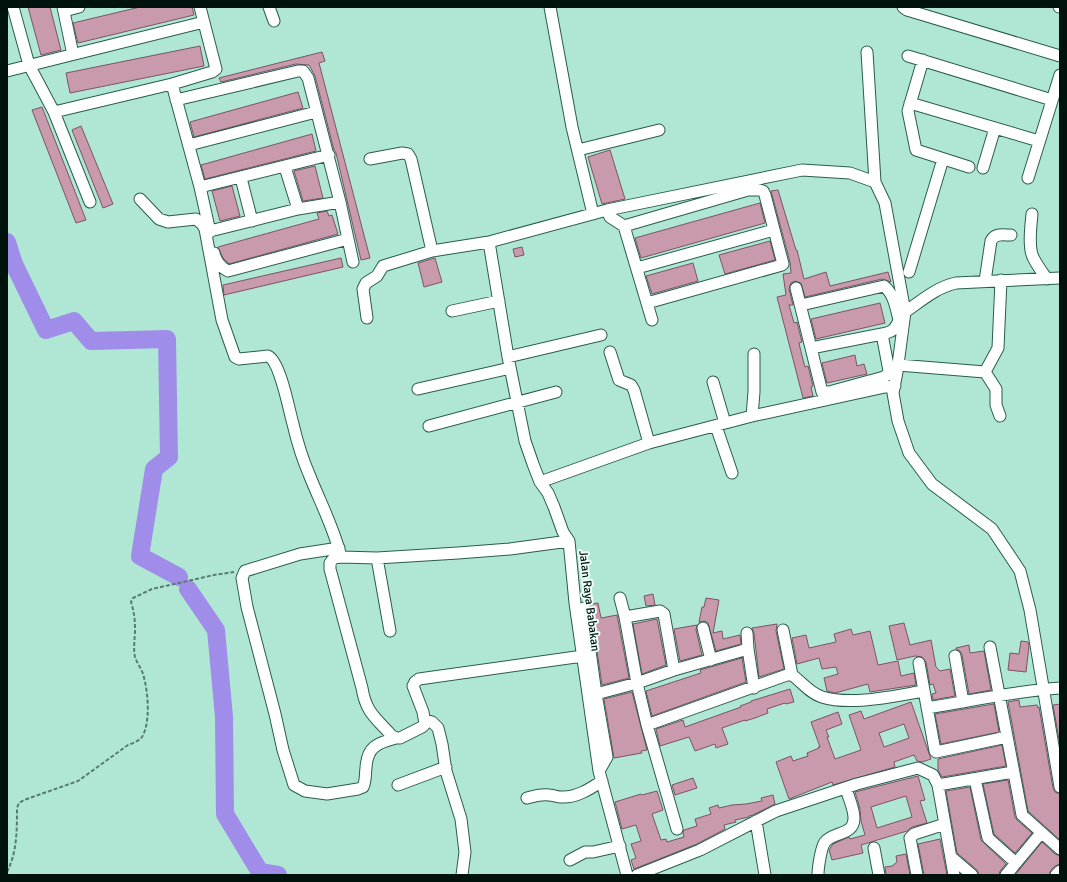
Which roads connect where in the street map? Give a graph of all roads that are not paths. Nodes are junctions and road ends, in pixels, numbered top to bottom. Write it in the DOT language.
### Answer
graph roads {
  1 [pos="13,7"];
  2 [pos="79,7"];
  3 [pos="200,7"];
  4 [pos="270,7"];
  5 [pos="550,7"];
  6 [pos="903,7"];
  7 [pos="63,9"];
  8 [pos="274,21"];
  9 [pos="204,22"];
  10 [pos="867,52"];
  11 [pos="75,54"];
  12 [pos="908,56"];
  13 [pos="1060,56"];
  14 [pos="923,60"];
  15 [pos="29,65"];
  16 [pos="216,69"];
  17 [pos="7,71"];
  18 [pos="1060,75"];
  19 [pos="172,84"];
  20 [pos="220,89"];
  21 [pos="176,100"];
  22 [pos="1052,100"];
  23 [pos="910,103"];
  24 [pos="54,112"];
  25 [pos="316,112"];
  26 [pos="995,128"];
  27 [pos="659,130"];
  28 [pos="1039,141"];
  29 [pos="189,145"];
  30 [pos="578,150"];
  31 [pos="329,155"];
  32 [pos="370,159"];
  33 [pos="943,159"];
  34 [pos="285,167"];
  35 [pos="969,168"];
  36 [pos="983,168"];
  37 [pos="241,178"];
  38 [pos="1028,178"];
  39 [pos="875,182"];
  40 [pos="200,187"];
  41 [pos="140,199"];
  42 [pos="90,202"];
  43 [pos="340,202"];
  44 [pos="298,209"];
  45 [pos="607,210"];
  46 [pos="593,214"];
  47 [pos="1032,214"];
  48 [pos="252,220"];
  49 [pos="624,226"];
  50 [pos="210,230"];
  51 [pos="774,230"];
  52 [pos="1010,235"];
  53 [pos="348,240"];
  54 [pos="489,242"];
  55 [pos="432,251"];
  56 [pos="353,262"];
  57 [pos="637,268"];
  58 [pos="909,272"];
  59 [pos="1060,278"];
  60 [pos="1047,279"];
  61 [pos="1001,280"];
  62 [pos="985,281"];
  63 [pos="796,288"];
  64 [pos="499,301"];
  65 [pos="647,302"];
  66 [pos="801,305"];
  67 [pos="452,311"];
  68 [pos="905,312"];
  69 [pos="367,318"];
  70 [pos="652,320"];
  71 [pos="882,334"];
  72 [pos="601,335"];
  73 [pos="811,348"];
  74 [pos="610,352"];
  75 [pos="754,354"];
  76 [pos="509,363"];
  77 [pos="898,365"];
  78 [pos="985,372"];
  79 [pos="893,380"];
  80 [pos="713,382"];
  81 [pos="418,389"];
  82 [pos="556,392"];
  83 [pos="517,403"];
  84 [pos="752,416"];
  85 [pos="1000,416"];
  86 [pos="721,424"];
  87 [pos="429,426"];
  88 [pos="649,443"];
  89 [pos="732,473"];
  90 [pos="540,482"];
  91 [pos="569,541"];
  92 [pos="340,553"];
  93 [pos="377,558"];
  94 [pos="620,598"];
  95 [pos="584,608"];
  96 [pos="625,617"];
  97 [pos="703,628"];
  98 [pos="783,630"];
  99 [pos="390,631"];
  100 [pos="747,633"];
  101 [pos="990,647"];
  102 [pos="748,649"];
  103 [pos="583,656"];
  104 [pos="955,656"];
  105 [pos="711,660"];
  106 [pos="920,663"];
  107 [pos="674,670"];
  108 [pos="792,675"];
  109 [pos="637,684"];
  110 [pos="754,688"];
  111 [pos="1060,688"];
  112 [pos="1043,689"];
  113 [pos="924,691"];
  114 [pos="596,694"];
  115 [pos="999,696"];
  116 [pos="963,702"];
  117 [pos="927,708"];
  118 [pos="425,720"];
  119 [pos="647,725"];
  120 [pos="1007,737"];
  121 [pos="396,738"];
  122 [pos="446,767"];
  123 [pos="1013,772"];
  124 [pos="601,776"];
  125 [pos="975,779"];
  126 [pos="398,785"];
  127 [pos="938,785"];
  128 [pos="1060,787"];
  129 [pos="846,788"];
  130 [pos="527,798"];
  131 [pos="756,821"];
  132 [pos="945,824"];
  133 [pos="677,829"];
  134 [pos="1041,833"];
  135 [pos="620,846"];
  136 [pos="874,848"];
  137 [pos="1060,849"];
  138 [pos="951,857"];
  139 [pos="570,860"];
  140 [pos="1016,862"];
  141 [pos="1060,870"];
  142 [pos="462,875"];
  143 [pos="628,875"];
  144 [pos="637,875"];
  145 [pos="765,875"];
  146 [pos="818,875"];
  147 [pos="879,875"];
  148 [pos="917,875"];
  149 [pos="954,875"];
  150 [pos="972,875"];
  151 [pos="1006,875"];
  152 [pos="1056,875"];
  1 -- 15 [label="street"];
  2 -- 7 [label="street"];
  3 -- 9 [label="street"];
  4 -- 8 [label="street"];
  5 -- 30 [label="street"];
  6 -- 13 [label="street"];
  7 -- 11 [label="street"];
  9 -- 11 [label="street"];
  9 -- 16 [label="street"];
  10 -- 39 [label="street"];
  11 -- 15 [label="street"];
  12 -- 14 [label="street"];
  14 -- 22 [label="street"];
  14 -- 23 [label="street"];
  15 -- 17 [label="street"];
  15 -- 24 [label="street"];
  16 -- 19 [label="street"];
  16 -- 20 [label="street"];
  18 -- 22 [label="street"];
  19 -- 21 [label="street"];
  19 -- 24 [label="street"];
  20 -- 21 [label="street"];
  20 -- 25 [label="street"];
  21 -- 29 [label="street"];
  22 -- 28 [label="street"];
  23 -- 26 [label="street"];
  23 -- 33 [label="street"];
  24 -- 42 [label="street"];
  25 -- 29 [label="street"];
  25 -- 31 [label="street"];
  26 -- 28 [label="street"];
  26 -- 36 [label="street"];
  27 -- 30 [label="street"];
  28 -- 38 [label="street"];
  29 -- 40 [label="street"];
  30 -- 46 [label="street"];
  31 -- 34 [label="street"];
  31 -- 43 [label="street"];
  32 -- 55 [label="street"];
  33 -- 35 [label="street"];
  33 -- 58 [label="street"];
  34 -- 37 [label="street"];
  34 -- 44 [label="street"];
  37 -- 40 [label="street"];
  37 -- 48 [label="street"];
  39 -- 45 [label="street"];
  39 -- 68 [label="street"];
  40 -- 50 [label="street"];
  41 -- 92 [label="street"];
  43 -- 44 [label="street"];
  43 -- 53 [label="street"];
  44 -- 48 [label="street"];
  45 -- 46 [label="street"];
  45 -- 49 [label="street"];
  46 -- 54 [label="street"];
  47 -- 60 [label="street"];
  48 -- 50 [label="street"];
  49 -- 51 [label="street"];
  49 -- 57 [label="street"];
  50 -- 53 [label="street"];
  51 -- 57 [label="street"];
  51 -- 65 [label="street"];
  52 -- 62 [label="street"];
  53 -- 56 [label="street"];
  54 -- 55 [label="street"];
  54 -- 64 [label="street, Jalan Raya Babakan"];
  55 -- 69 [label="street"];
  57 -- 65 [label="street"];
  59 -- 60 [label="street"];
  60 -- 61 [label="street"];
  61 -- 62 [label="street"];
  61 -- 78 [label="street"];
  62 -- 68 [label="street"];
  63 -- 66 [label="street"];
  64 -- 67 [label="street"];
  64 -- 76 [label="street, Jalan Raya Babakan"];
  65 -- 70 [label="street"];
  66 -- 71 [label="street"];
  66 -- 73 [label="street"];
  68 -- 77 [label="street"];
  71 -- 73 [label="street"];
  71 -- 79 [label="street"];
  72 -- 76 [label="street"];
  73 -- 79 [label="street"];
  74 -- 88 [label="street"];
  75 -- 84 [label="street"];
  76 -- 81 [label="street"];
  76 -- 83 [label="street, Jalan Raya Babakan"];
  77 -- 78 [label="street"];
  77 -- 79 [label="street"];
  78 -- 85 [label="street"];
  79 -- 84 [label="street"];
  79 -- 112 [label="street"];
  80 -- 86 [label="street"];
  82 -- 83 [label="street"];
  83 -- 87 [label="street"];
  83 -- 90 [label="street, Jalan Raya Babakan"];
  84 -- 86 [label="street"];
  86 -- 88 [label="street"];
  86 -- 89 [label="street"];
  88 -- 90 [label="street"];
  90 -- 91 [label="street, Jalan Raya Babakan"];
  91 -- 93 [label="street"];
  91 -- 103 [label="street, Jalan Raya Babakan"];
  92 -- 93 [label="street"];
  92 -- 121 [label="street"];
  92 -- 121 [label="street"];
  93 -- 99 [label="street"];
  94 -- 96 [label="street"];
  95 -- 114 [label="street"];
  96 -- 107 [label="street"];
  96 -- 109 [label="street"];
  97 -- 105 [label="street"];
  98 -- 108 [label="street"];
  100 -- 102 [label="street"];
  101 -- 115 [label="street"];
  102 -- 105 [label="street"];
  102 -- 110 [label="street"];
  103 -- 118 [label="street"];
  103 -- 124 [label="street, Jalan Raya Babakan"];
  104 -- 116 [label="street"];
  105 -- 107 [label="street"];
  106 -- 113 [label="street"];
  107 -- 109 [label="street"];
  108 -- 110 [label="street"];
  108 -- 113 [label="street"];
  109 -- 114 [label="street"];
  109 -- 119 [label="street"];
  110 -- 119 [label="street"];
  111 -- 112 [label="street"];
  112 -- 115 [label="street"];
  112 -- 128 [label="street"];
  113 -- 117 [label="street"];
  114 -- 124 [label="street"];
  115 -- 116 [label="street"];
  115 -- 120 [label="street"];
  116 -- 117 [label="street"];
  117 -- 120 [label="street"];
  118 -- 121 [label="street"];
  118 -- 122 [label="street"];
  119 -- 133 [label="street"];
  120 -- 123 [label="street"];
  122 -- 126 [label="street"];
  122 -- 142 [label="street"];
  123 -- 125 [label="street"];
  123 -- 134 [label="street"];
  124 -- 130 [label="street"];
  124 -- 135 [label="street, Jalan Raya Babakan"];
  125 -- 127 [label="street"];
  125 -- 140 [label="street"];
  127 -- 129 [label="street"];
  127 -- 132 [label="street"];
  129 -- 131 [label="street"];
  129 -- 146 [label="street"];
  131 -- 144 [label="street"];
  131 -- 145 [label="street"];
  132 -- 138 [label="street"];
  132 -- 148 [label="street"];
  134 -- 137 [label="street"];
  134 -- 140 [label="street"];
  135 -- 139 [label="street"];
  135 -- 143 [label="street, Jalan Raya Babakan"];
  136 -- 147 [label="street"];
  138 -- 149 [label="street"];
  138 -- 150 [label="street"];
  140 -- 151 [label="street"];
  141 -- 152 [label="street"];
}
